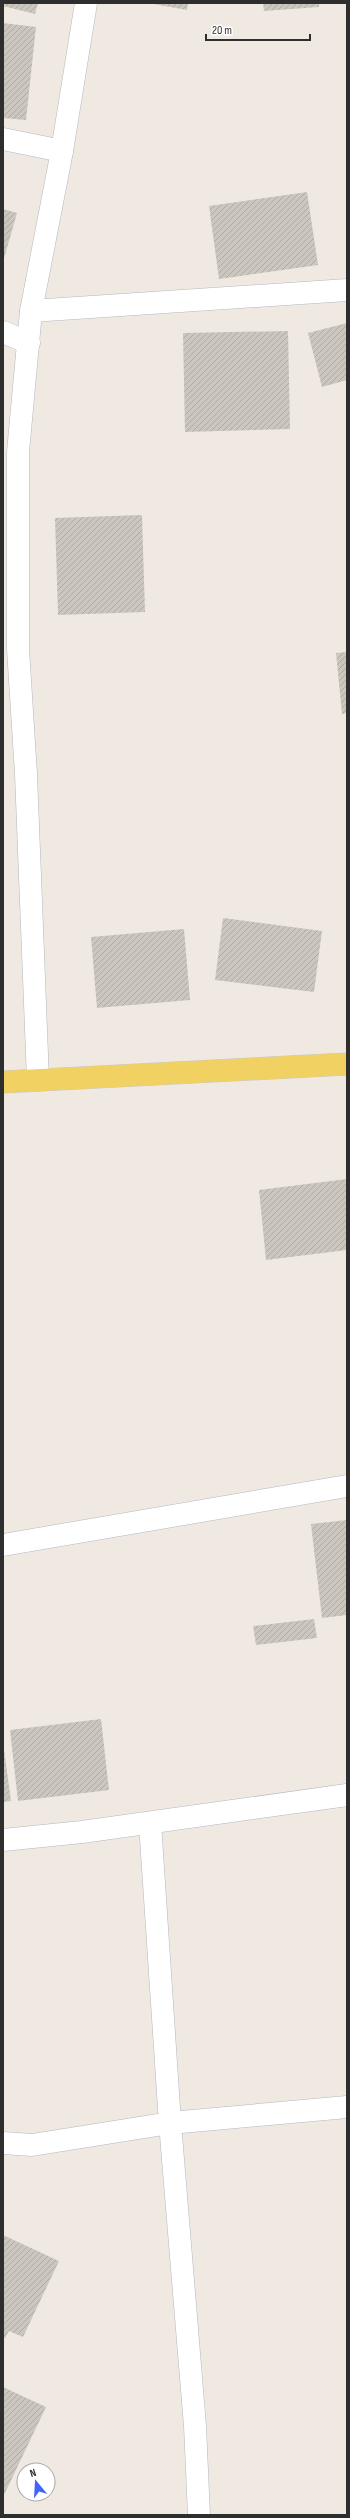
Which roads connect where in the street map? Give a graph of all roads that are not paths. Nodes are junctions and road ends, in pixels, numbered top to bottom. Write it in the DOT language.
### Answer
graph roads {
  1 [pos="86,3"];
  2 [pos="3,139"];
  3 [pos="62,151"];
  4 [pos="347,290"];
  5 [pos="31,311"];
  6 [pos="3,332"];
  7 [pos="29,343"];
  8 [pos="347,1064"];
  9 [pos="38,1080"];
  10 [pos="3,1082"];
  11 [pos="347,1486"];
  12 [pos="3,1545"];
  13 [pos="347,1795"];
  14 [pos="150,1823"];
  15 [pos="3,1840"];
  16 [pos="347,2107"];
  17 [pos="170,2123"];
  18 [pos="3,2143"];
  19 [pos="199,2515"];
  1 -- 3 [label="street"];
  2 -- 3 [label="street"];
  3 -- 5 [label="street"];
  4 -- 5 [label="street"];
  5 -- 7 [label="street"];
  6 -- 7 [label="street"];
  7 -- 9 [label="street"];
  8 -- 9 [label="main road"];
  9 -- 10 [label="main road"];
  11 -- 12 [label="street"];
  13 -- 14 [label="street"];
  14 -- 15 [label="street"];
  14 -- 17 [label="street"];
  16 -- 17 [label="street"];
  17 -- 18 [label="street"];
  17 -- 19 [label="street"];
}
